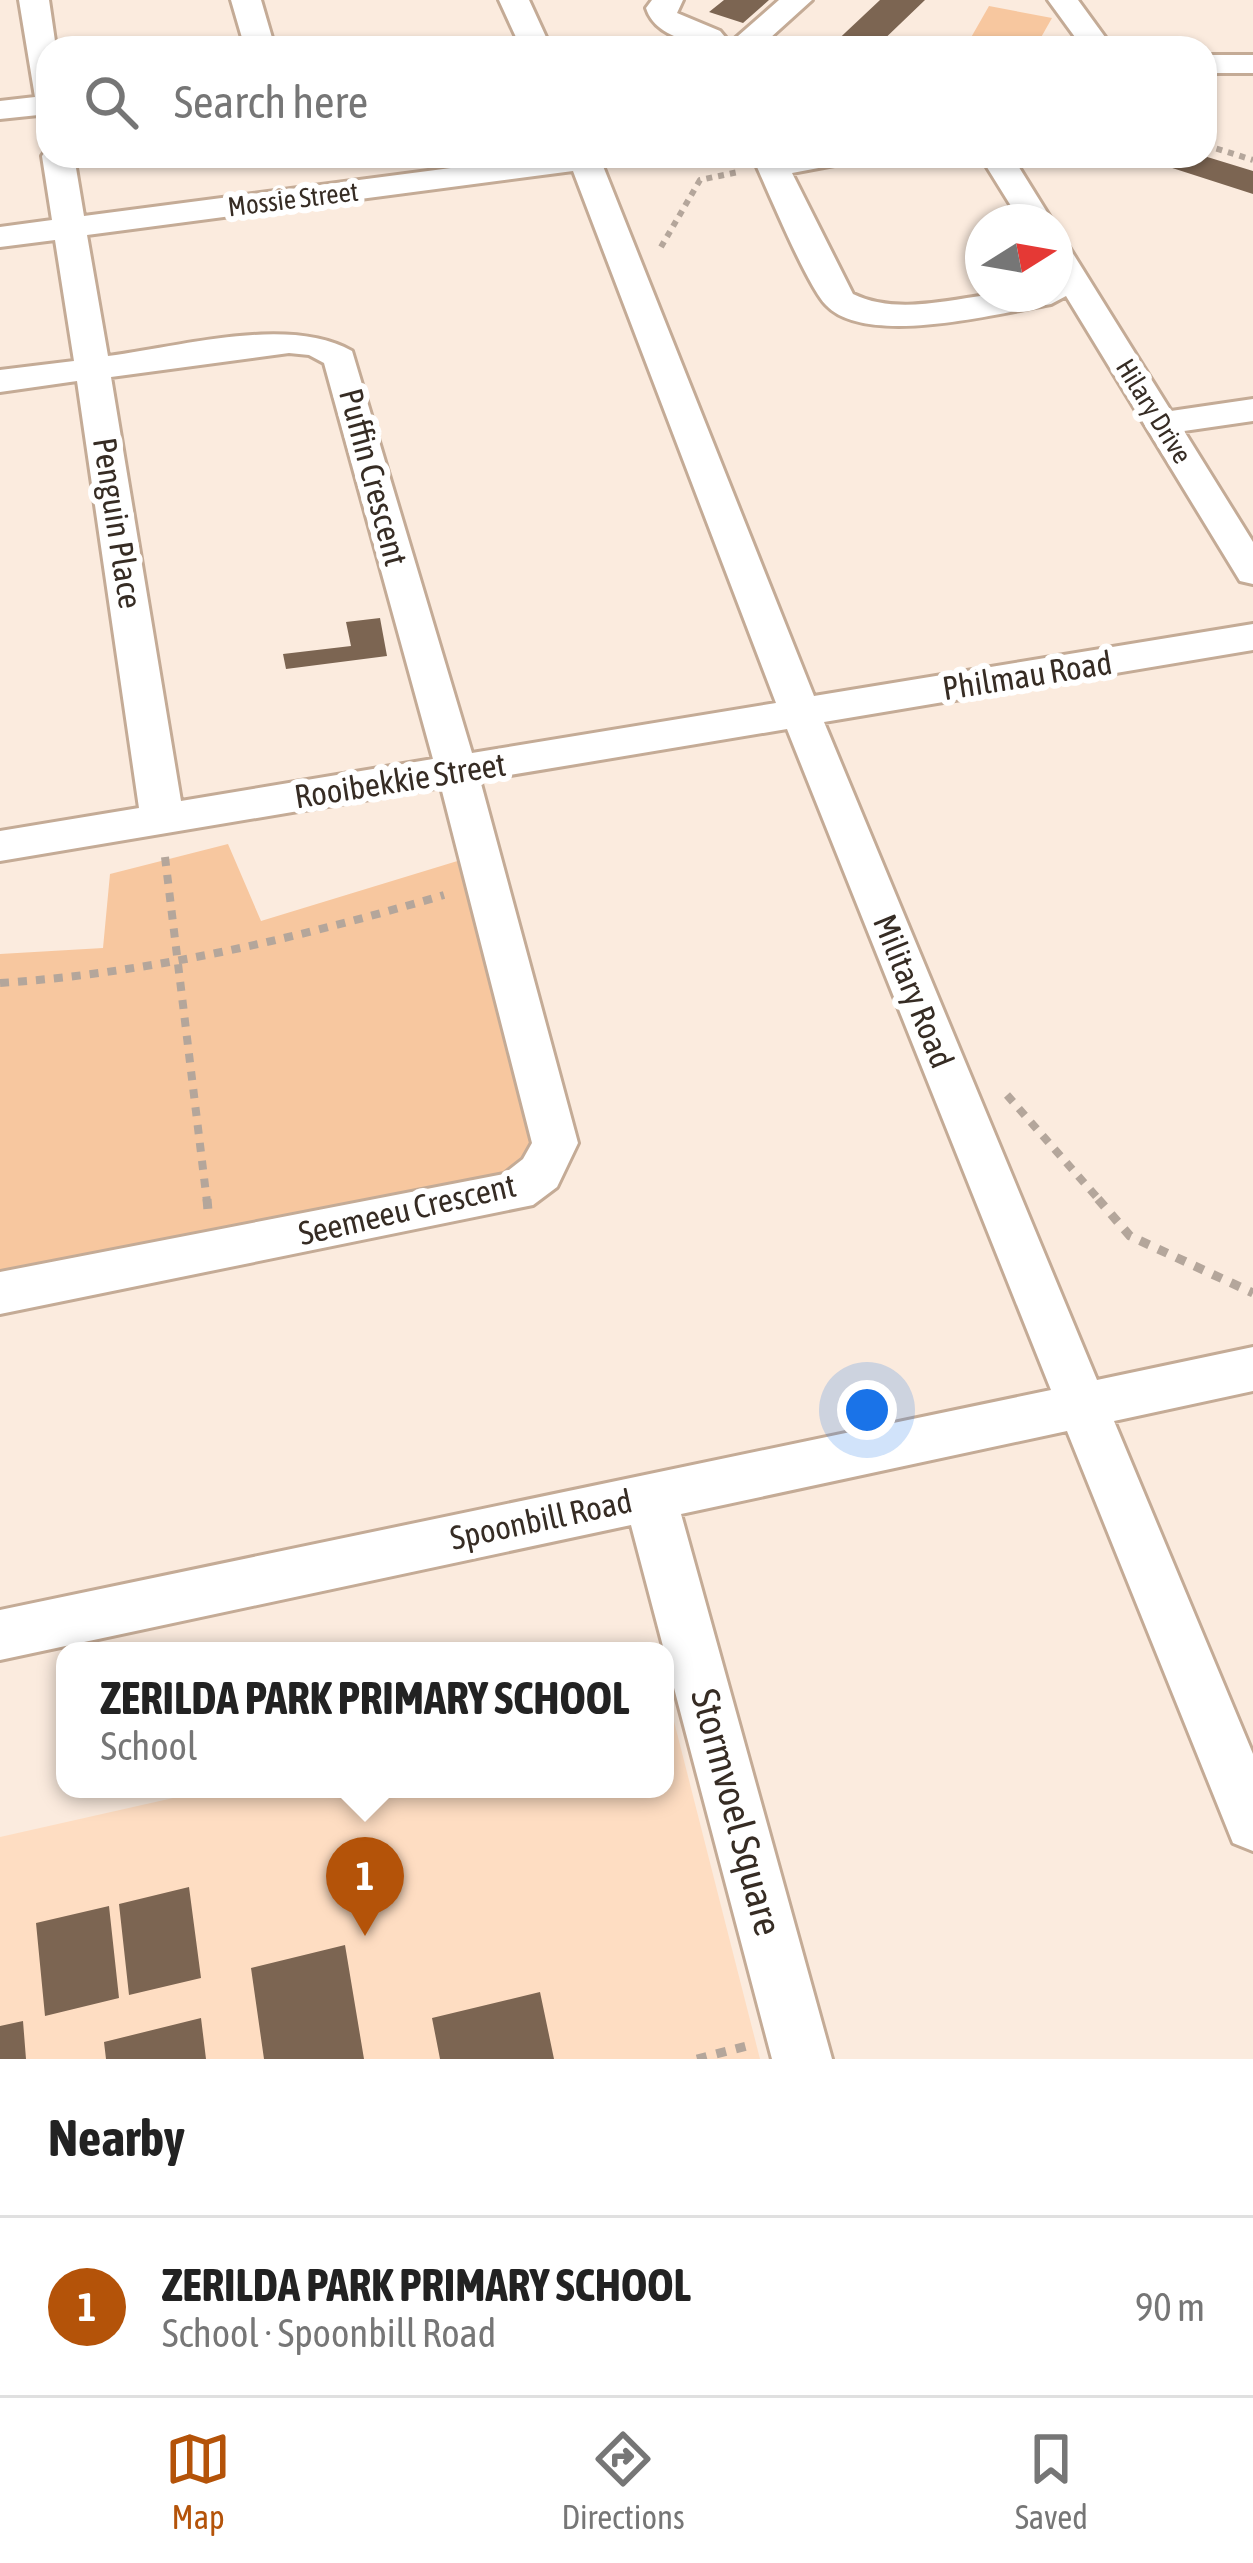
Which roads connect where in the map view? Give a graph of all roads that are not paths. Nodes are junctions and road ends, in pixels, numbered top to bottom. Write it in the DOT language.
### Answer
graph roads {
  1 [pos="34,0"];
  2 [pos="246,0"];
  3 [pos="514,0"];
  4 [pos="668,0"];
  5 [pos="797,0"];
  6 [pos="1063,0"];
  7 [pos="39,36"];
  8 [pos="256,36"];
  9 [pos="530,36"];
  10 [pos="705,36"];
  11 [pos="755,36"];
  12 [pos="1089,36"];
  13 [pos="1217,64"];
  14 [pos="1253,64"];
  15 [pos="36,106"];
  16 [pos="0,110"];
  17 [pos="60,168"];
  18 [pos="510,168"];
  19 [pos="588,168"];
  20 [pos="775,168"];
  21 [pos="1003,168"];
  22 [pos="1026,204"];
  23 [pos="69,228"];
  24 [pos="0,237"];
  25 [pos="965,306"];
  26 [pos="1073,307"];
  27 [pos="93,369"];
  28 [pos="0,381"];
  29 [pos="1253,410"];
  30 [pos="1161,423"];
  31 [pos="1237,519"];
  32 [pos="1253,572"];
  33 [pos="1253,637"];
  34 [pos="800,712"];
  35 [pos="455,771"];
  36 [pos="161,819"];
  37 [pos="0,846"];
  38 [pos="0,1293"];
  39 [pos="1253,1369"];
  40 [pos="1083,1406"];
  41 [pos="650,1496"];
  42 [pos="0,1635"];
  43 [pos="1253,1822"];
  44 [pos="802,2059"];
  1 -- 7 [label="street"];
  2 -- 8 [label="street"];
  3 -- 9 [label="street"];
  4 -- 10 [label="street"];
  5 -- 11 [label="street"];
  6 -- 12 [label="street"];
  13 -- 14 [label="street"];
  15 -- 16 [label="street"];
  17 -- 23 [label="street, Penguin Place"];
  18 -- 23 [label="street, Mossie Street"];
  19 -- 34 [label="street, Military Road"];
  20 -- 25 [label="street"];
  21 -- 22 [label="street"];
  23 -- 24 [label="street, Mossie Street"];
  23 -- 27 [label="street, Penguin Place"];
  26 -- 30 [label="street, Hilary Drive"];
  27 -- 28 [label="street"];
  27 -- 35 [label="street, Puffin Crescent"];
  27 -- 36 [label="street, Penguin Place"];
  29 -- 30 [label="street"];
  30 -- 31 [label="street, Hilary Drive"];
  31 -- 32 [label="street, Hilary Drive"];
  33 -- 34 [label="street, Philmau Road"];
  34 -- 35 [label="street, Rooibekkie Street"];
  34 -- 40 [label="street, Military Road"];
  35 -- 36 [label="street, Rooibekkie Street"];
  35 -- 38 [label="street, Seemeeu Crescent"];
  36 -- 37 [label="street, Rooibekkie Street"];
  39 -- 40 [label="street, Spoonbill Road"];
  40 -- 41 [label="street, Spoonbill Road"];
  40 -- 43 [label="street, Military Road"];
  41 -- 42 [label="street, Spoonbill Road"];
  41 -- 44 [label="street, Stormvoel Square"];
}
